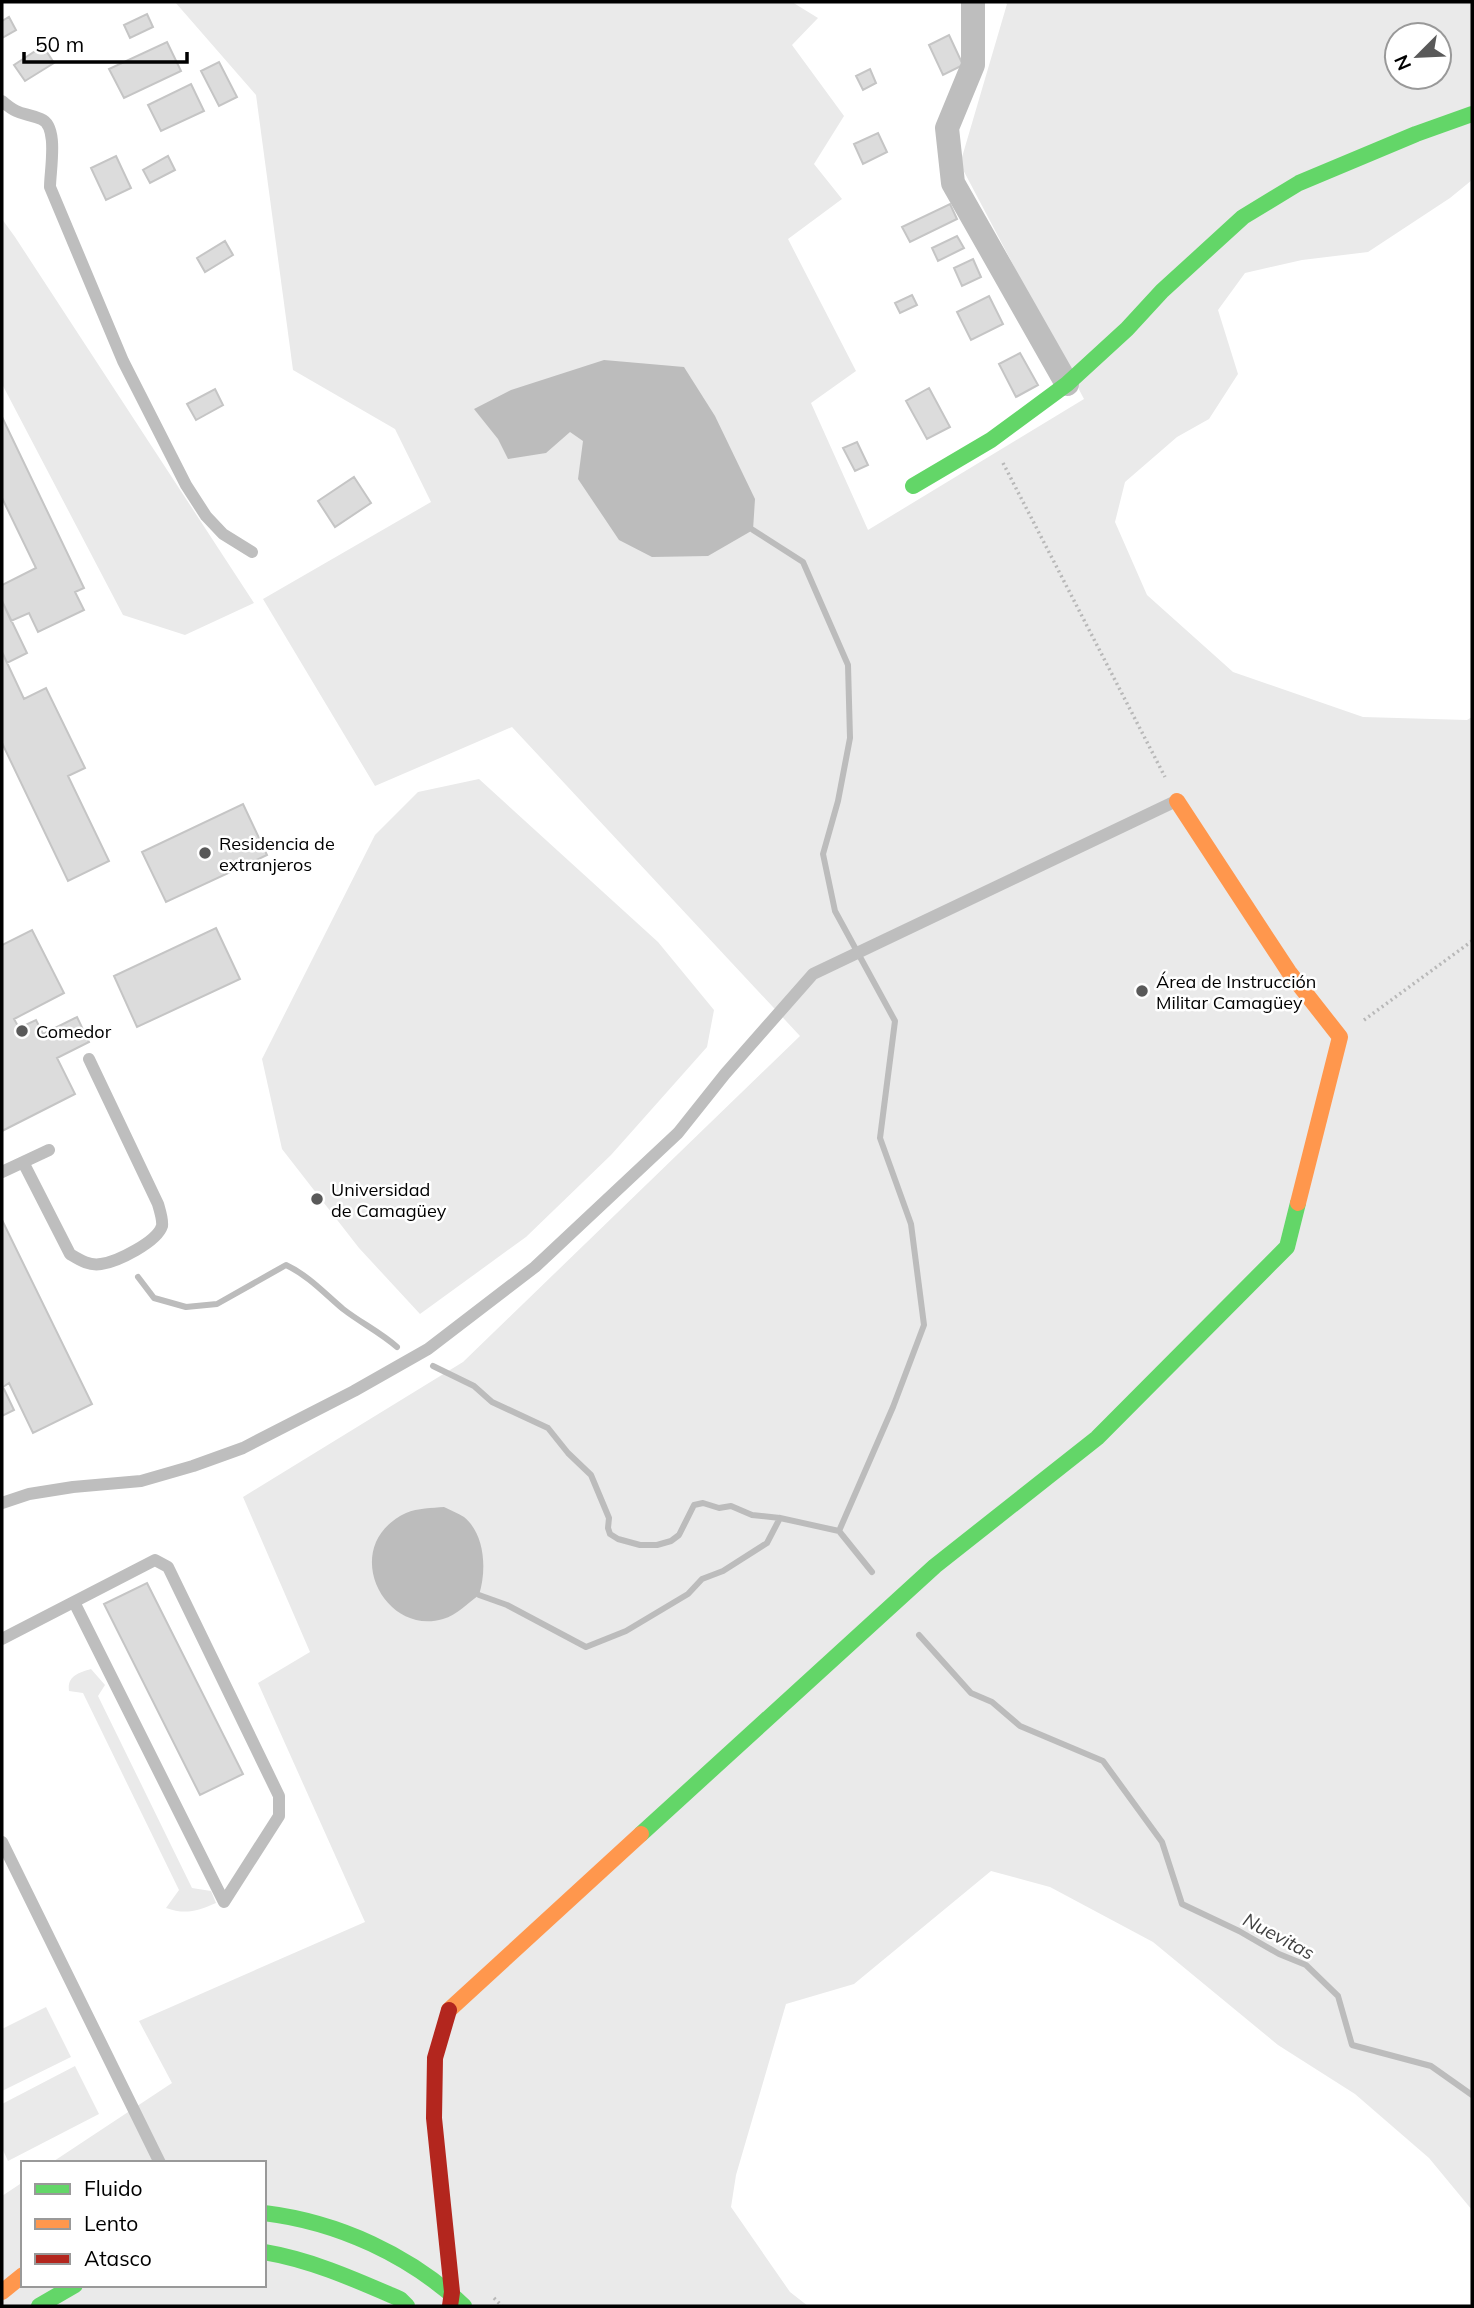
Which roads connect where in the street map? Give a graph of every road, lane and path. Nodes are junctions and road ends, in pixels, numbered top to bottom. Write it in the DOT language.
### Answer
graph roads {
  1 [pos="973,2"];
  2 [pos="2,101"];
  3 [pos="1472,114"];
  4 [pos="1068,384"];
  5 [pos="991,440"];
  6 [pos="913,486"];
  7 [pos="253,552"];
  8 [pos="1177,801"];
  9 [pos="1472,941"];
  10 [pos="1340,1037"];
  11 [pos="89,1059"];
  12 [pos="49,1150"];
  13 [pos="23,1162"];
  14 [pos="2,1172"];
  15 [pos="2,1503"];
  16 [pos="74,1602"];
  17 [pos="2,1639"];
  18 [pos="2,1842"];
  19 [pos="159,2161"];
  20 [pos="266,2213"];
  21 [pos="266,2252"];
  22 [pos="21,2277"];
  23 [pos="71,2287"];
  24 [pos="2,2292"];
  25 [pos="54,2296"];
  26 [pos="451,2299"];
  27 [pos="39,2306"];
  28 [pos="407,2306"];
  29 [pos="464,2306"];
  1 -- 4 [label="street"];
  2 -- 7 [label="lane"];
  3 -- 4 [label="street"];
  4 -- 5 [label="street"];
  5 -- 6 [label="street"];
  5 -- 8 [label="path"];
  8 -- 10 [label="street"];
  8 -- 15 [label="lane"];
  9 -- 10 [label="path"];
  10 -- 26 [label="street"];
  11 -- 13 [label="lane"];
  12 -- 13 [label="lane"];
  13 -- 14 [label="lane"];
  16 -- 16 [label="lane"];
  16 -- 17 [label="lane"];
  18 -- 19 [label="lane"];
  20 -- 26 [label="street"];
  21 -- 28 [label="street"];
  22 -- 24 [label="street"];
  23 -- 25 [label="street"];
  25 -- 27 [label="street"];
  26 -- 29 [label="street"];
}
